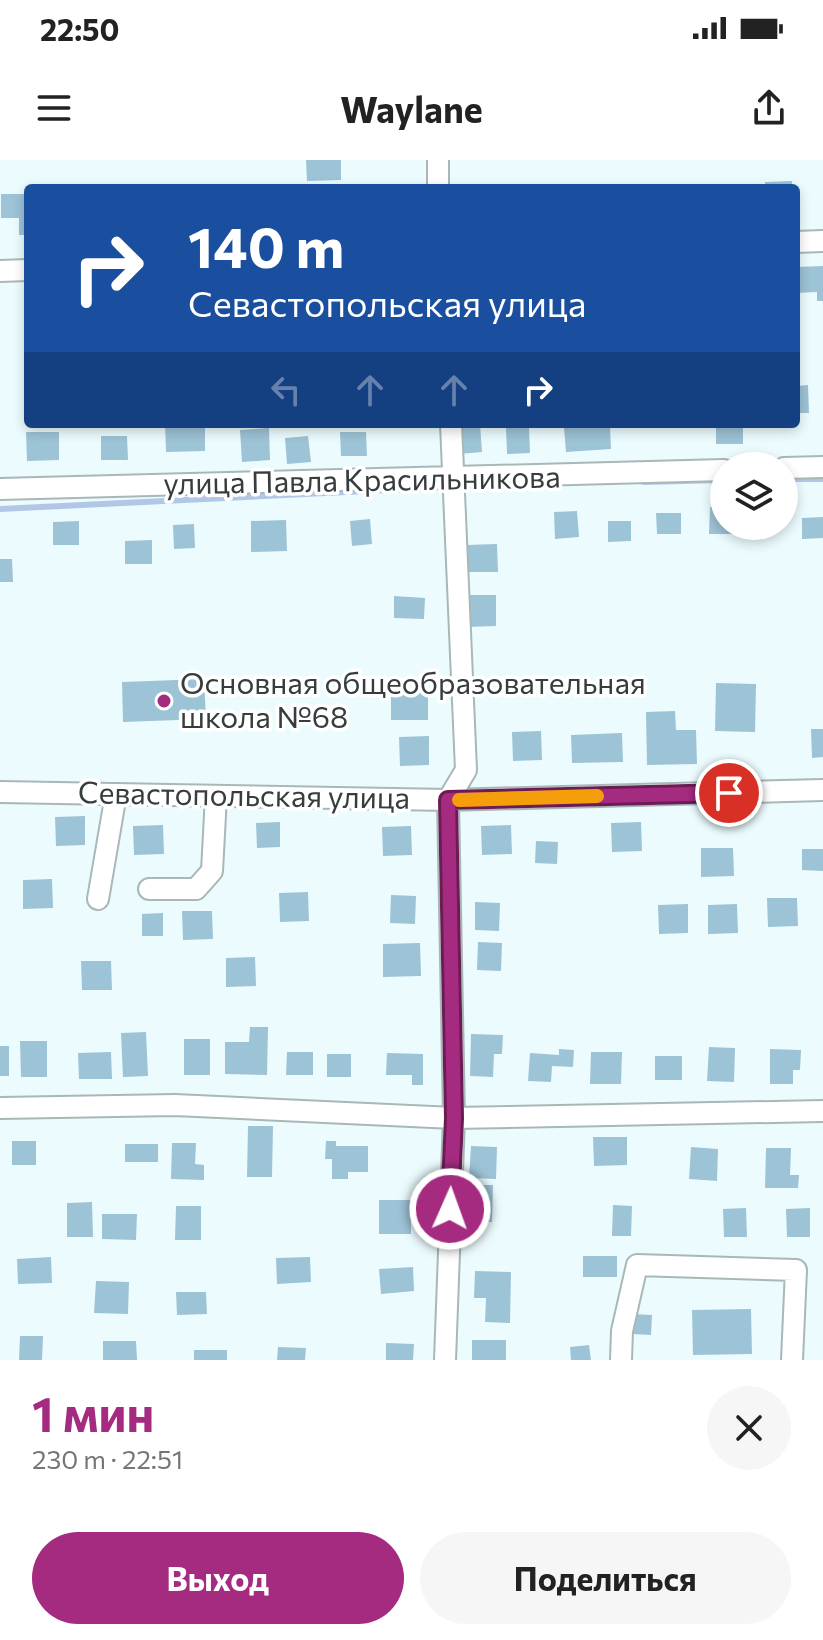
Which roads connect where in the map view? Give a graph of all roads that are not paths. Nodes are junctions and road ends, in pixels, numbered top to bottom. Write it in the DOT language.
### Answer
graph roads {
  1 [pos="438,160"];
  2 [pos="438,184"];
  3 [pos="823,241"];
  4 [pos="800,242"];
  5 [pos="24,270"];
  6 [pos="0,271"];
  7 [pos="451,428"];
  8 [pos="823,467"];
  9 [pos="798,468"];
  10 [pos="710,471"];
  11 [pos="454,480"];
  12 [pos="0,489"];
  13 [pos="823,790"];
  14 [pos="0,792"];
  15 [pos="116,794"];
  16 [pos="216,796"];
  17 [pos="448,800"];
  18 [pos="149,889"];
  19 [pos="98,899"];
  20 [pos="0,1108"];
  21 [pos="823,1111"];
  22 [pos="454,1118"];
  23 [pos="445,1360"];
  24 [pos="621,1360"];
  25 [pos="792,1360"];
  1 -- 2 [label="street"];
  3 -- 4 [label="street"];
  5 -- 6 [label="street"];
  7 -- 11 [label="street"];
  8 -- 9 [label="street"];
  10 -- 11 [label="street, улица Павла Красильникова"];
  11 -- 12 [label="street, улица Павла Красильникова"];
  11 -- 17 [label="street"];
  13 -- 17 [label="street, Севастопольская улица"];
  14 -- 15 [label="street, Севастопольская улица"];
  15 -- 16 [label="street, Севастопольская улица"];
  15 -- 19 [label="street"];
  16 -- 17 [label="street, Севастопольская улица"];
  16 -- 18 [label="street"];
  17 -- 22 [label="street"];
  20 -- 22 [label="street"];
  21 -- 22 [label="street"];
  22 -- 23 [label="street"];
  24 -- 25 [label="street"];
}
